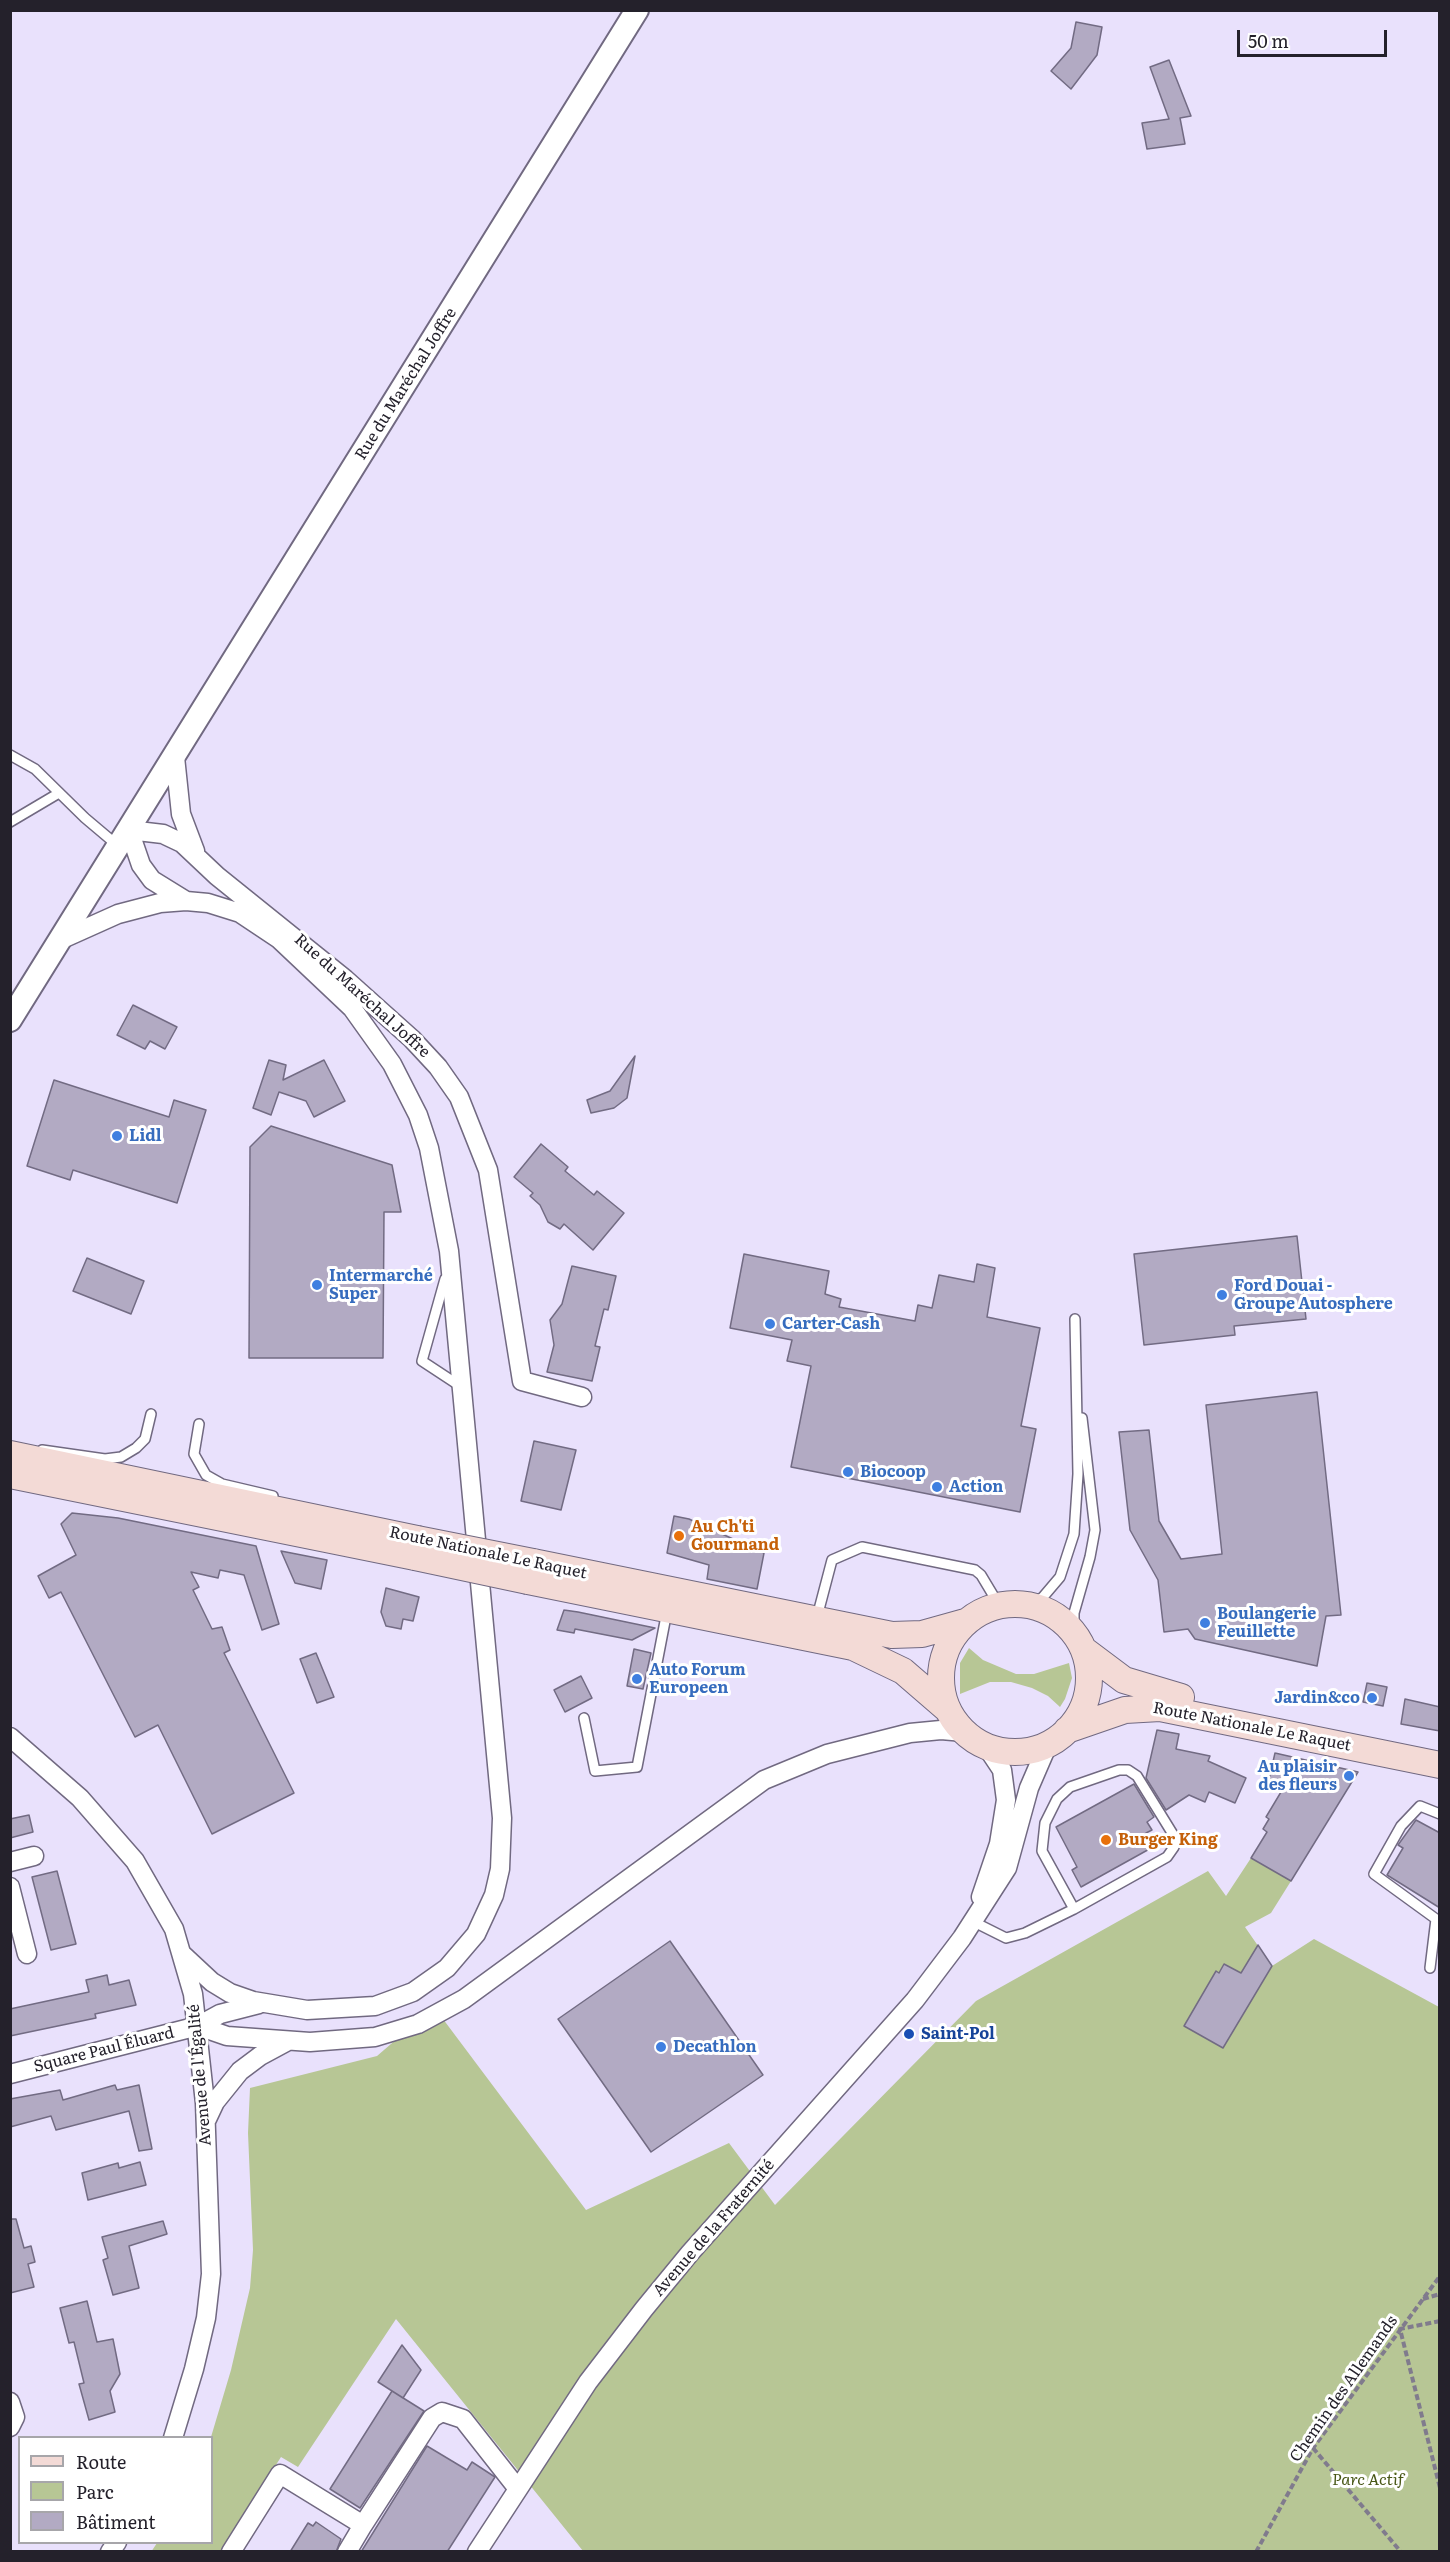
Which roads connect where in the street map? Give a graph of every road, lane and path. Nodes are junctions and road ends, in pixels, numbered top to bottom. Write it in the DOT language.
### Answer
graph roads {
  1 [pos="637,10"];
  2 [pos="10,755"];
  3 [pos="175,757"];
  4 [pos="59,793"];
  5 [pos="10,822"];
  6 [pos="124,838"];
  7 [pos="203,862"];
  8 [pos="186,901"];
  9 [pos="60,940"];
  10 [pos="10,1020"];
  11 [pos="449,1251"];
  12 [pos="1074,1319"];
  13 [pos="462,1388"];
  14 [pos="1077,1392"];
  15 [pos="582,1397"];
  16 [pos="151,1414"];
  17 [pos="199,1424"];
  18 [pos="13,1465"];
  19 [pos="279,1497"];
  20 [pos="378,1520"];
  21 [pos="411,1547"];
  22 [pos="669,1600"];
  23 [pos="999,1605"];
  24 [pos="1031,1605"];
  25 [pos="816,1620"];
  26 [pos="965,1622"];
  27 [pos="1079,1641"];
  28 [pos="947,1709"];
  29 [pos="584,1718"];
  30 [pos="964,1732"];
  31 [pos="10,1737"];
  32 [pos="1057,1737"];
  33 [pos="986,1746"];
  34 [pos="1440,1750"];
  35 [pos="1440,1766"];
  36 [pos="1440,1814"];
  37 [pos="34,1856"];
  38 [pos="10,1862"];
  39 [pos="10,1887"];
  40 [pos="1074,1909"];
  41 [pos="972,1921"];
  42 [pos="27,1954"];
  43 [pos="183,1955"];
  44 [pos="1430,1968"];
  45 [pos="264,2004"];
  46 [pos="198,2026"];
  47 [pos="287,2042"];
  48 [pos="10,2074"];
  49 [pos="206,2121"];
  50 [pos="1440,2276"];
  51 [pos="1440,2294"];
  52 [pos="1422,2300"];
  53 [pos="1440,2321"];
  54 [pos="1400,2329"];
  55 [pos="10,2402"];
  56 [pos="10,2427"];
  57 [pos="173,2436"];
  58 [pos="1313,2448"];
  59 [pos="1440,2488"];
  60 [pos="518,2489"];
  61 [pos="363,2525"];
  62 [pos="231,2552"];
  63 [pos="347,2552"];
  64 [pos="477,2552"];
  65 [pos="1256,2552"];
  66 [pos="1401,2552"];
  1 -- 3 [label="street, Rue du Maréchal Joffre"];
  2 -- 4 [label="lane"];
  3 -- 6 [label="street, Rue du Maréchal Joffre"];
  3 -- 7 [label="street, Rue du Maréchal Joffre"];
  4 -- 5 [label="lane"];
  4 -- 6 [label="lane"];
  6 -- 7 [label="street, Rue du Maréchal Joffre"];
  6 -- 8 [label="street"];
  6 -- 9 [label="street, Rue du Maréchal Joffre"];
  7 -- 15 [label="street, Rue du Maréchal Joffre"];
  8 -- 9 [label="street"];
  8 -- 11 [label="street"];
  9 -- 10 [label="street, Rue du Maréchal Joffre"];
  11 -- 13 [label="street"];
  11 -- 13 [label="lane"];
  12 -- 14 [label="lane"];
  13 -- 45 [label="street"];
  14 -- 24 [label="lane"];
  14 -- 27 [label="lane"];
  16 -- 18 [label="lane"];
  17 -- 19 [label="lane"];
  18 -- 21 [label="main road, Route Nationale Le Raquet"];
  20 -- 21 [label="lane"];
  21 -- 22 [label="main road, Route Nationale Le Raquet, bridge"];
  22 -- 25 [label="main road, Route Nationale Le Raquet"];
  22 -- 28 [label="main road, Route Nationale Le Raquet"];
  22 -- 29 [label="lane"];
  23 -- 24 [label="main road"];
  23 -- 25 [label="lane"];
  23 -- 26 [label="main road"];
  24 -- 27 [label="main road"];
  25 -- 26 [label="main road, Route Nationale Le Raquet"];
  26 -- 28 [label="main road"];
  27 -- 32 [label="main road"];
  27 -- 34 [label="main road, Route Nationale Le Raquet"];
  28 -- 30 [label="main road"];
  30 -- 33 [label="main road"];
  30 -- 47 [label="street"];
  31 -- 43 [label="street, Avenue de l'Égalité"];
  32 -- 33 [label="main road"];
  32 -- 35 [label="main road, Route Nationale Le Raquet"];
  32 -- 41 [label="street, Avenue de la Fraternité"];
  33 -- 41 [label="street, Avenue de la Fraternité"];
  36 -- 44 [label="lane"];
  37 -- 38 [label="street"];
  39 -- 42 [label="street"];
  40 -- 40 [label="lane"];
  40 -- 41 [label="lane"];
  41 -- 60 [label="street, Avenue de la Fraternité"];
  43 -- 45 [label="street"];
  43 -- 46 [label="street, Avenue de l'Égalité"];
  45 -- 46 [label="street, Square Paul Éluard"];
  46 -- 47 [label="street"];
  46 -- 48 [label="street, Square Paul Éluard"];
  46 -- 49 [label="street, Avenue de l'Égalité"];
  47 -- 49 [label="street"];
  49 -- 57 [label="street, Avenue de l'Égalité"];
  50 -- 52 [label="path, Chemin des Allemands"];
  51 -- 52 [label="path"];
  52 -- 54 [label="path, Chemin des Allemands"];
  53 -- 54 [label="path"];
  54 -- 58 [label="path, Chemin des Allemands"];
  54 -- 59 [label="path"];
  55 -- 56 [label="street"];
  58 -- 65 [label="path, Chemin des Allemands"];
  58 -- 66 [label="path"];
  60 -- 61 [label="street"];
  60 -- 64 [label="street, Avenue de la Fraternité"];
  61 -- 62 [label="street"];
  61 -- 63 [label="street"];
}
